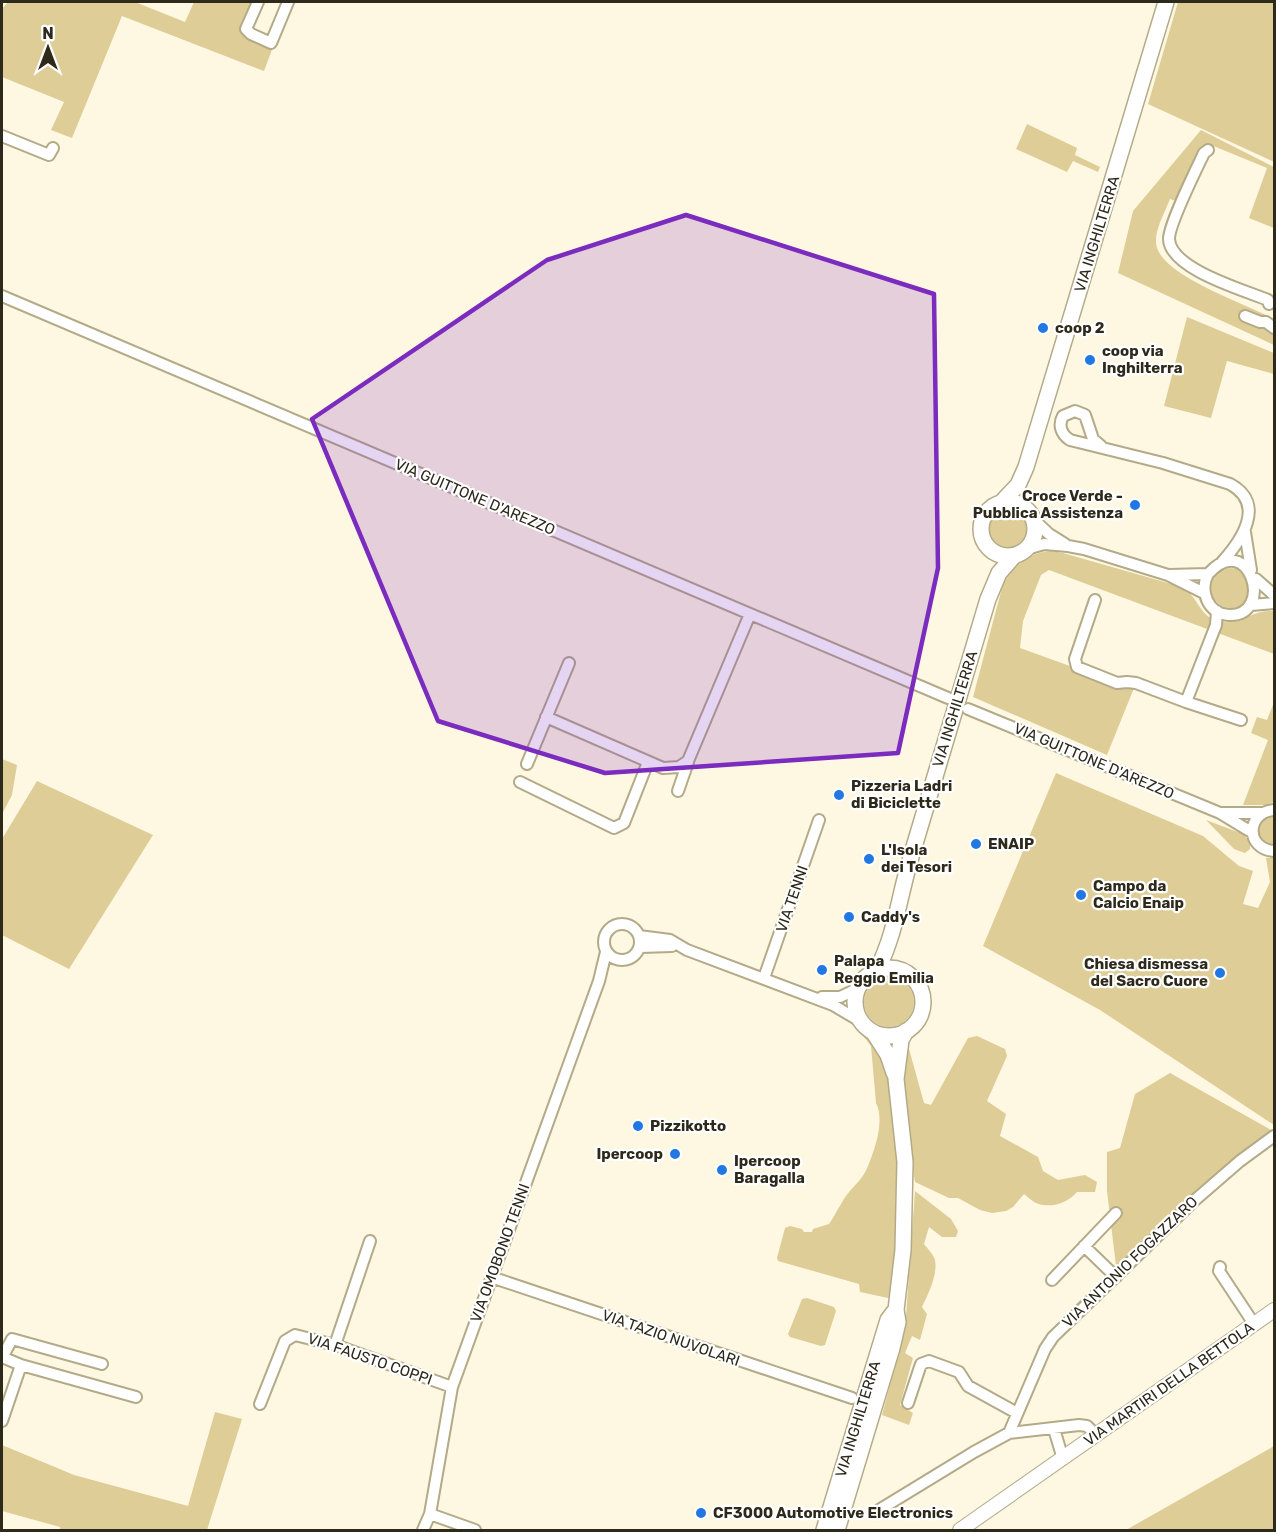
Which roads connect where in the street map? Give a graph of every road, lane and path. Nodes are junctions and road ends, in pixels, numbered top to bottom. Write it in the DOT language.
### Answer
graph roads {
  1 [pos="258,2"];
  2 [pos="288,2"];
  3 [pos="1166,2"];
  4 [pos="2,136"];
  5 [pos="53,148"];
  6 [pos="1208,150"];
  7 [pos="2,296"];
  8 [pos="1272,304"];
  9 [pos="1245,316"];
  10 [pos="1270,325"];
  11 [pos="1101,446"];
  12 [pos="1026,466"];
  13 [pos="1001,503"];
  14 [pos="1031,516"];
  15 [pos="1245,532"];
  16 [pos="1068,546"];
  17 [pos="990,549"];
  18 [pos="1021,552"];
  19 [pos="1222,562"];
  20 [pos="1208,574"];
  21 [pos="1168,575"];
  22 [pos="1253,575"];
  23 [pos="1204,593"];
  24 [pos="1275,595"];
  25 [pos="988,599"];
  26 [pos="1095,600"];
  27 [pos="1275,603"];
  28 [pos="1251,605"];
  29 [pos="1223,613"];
  30 [pos="750,614"];
  31 [pos="569,663"];
  32 [pos="948,698"];
  33 [pos="1186,702"];
  34 [pos="968,708"];
  35 [pos="546,717"];
  36 [pos="1241,720"];
  37 [pos="688,761"];
  38 [pos="648,762"];
  39 [pos="527,764"];
  40 [pos="520,782"];
  41 [pos="678,791"];
  42 [pos="1269,812"];
  43 [pos="1220,813"];
  44 [pos="819,820"];
  45 [pos="1252,833"];
  46 [pos="1275,851"];
  47 [pos="896,924"];
  48 [pos="640,942"];
  49 [pos="606,952"];
  50 [pos="619,960"];
  51 [pos="878,970"];
  52 [pos="904,972"];
  53 [pos="764,978"];
  54 [pos="598,981"];
  55 [pos="857,989"];
  56 [pos="813,996"];
  57 [pos="860,1021"];
  58 [pos="906,1031"];
  59 [pos="874,1033"];
  60 [pos="896,1079"];
  61 [pos="1273,1140"];
  62 [pos="1116,1212"];
  63 [pos="370,1241"];
  64 [pos="1084,1246"];
  65 [pos="1220,1267"];
  66 [pos="491,1277"];
  67 [pos="1116,1277"];
  68 [pos="1052,1280"];
  69 [pos="896,1310"];
  70 [pos="1275,1310"];
  71 [pos="1254,1324"];
  72 [pos="335,1346"];
  73 [pos="3,1354"];
  74 [pos="102,1364"];
  75 [pos="21,1365"];
  76 [pos="452,1387"];
  77 [pos="136,1397"];
  78 [pos="852,1398"];
  79 [pos="908,1403"];
  80 [pos="260,1404"];
  81 [pos="1017,1413"];
  82 [pos="2,1421"];
  83 [pos="1054,1429"];
  84 [pos="1009,1433"];
  85 [pos="1096,1435"];
  86 [pos="1063,1459"];
  87 [pos="879,1510"];
  88 [pos="430,1514"];
  89 [pos="423,1530"];
  90 [pos="475,1530"];
  91 [pos="824,1530"];
  92 [pos="837,1530"];
  93 [pos="960,1530"];
  1 -- 2 [label="street"];
  3 -- 12 [label="main road, VIA INGHILTERRA"];
  4 -- 5 [label="street"];
  6 -- 8 [label="street"];
  7 -- 30 [label="street, VIA GUITTONE D'AREZZO"];
  8 -- 10 [label="street"];
  9 -- 10 [label="street"];
  11 -- 15 [label="street"];
  12 -- 13 [label="main road, VIA INGHILTERRA"];
  12 -- 14 [label="main road, VIA INGHILTERRA"];
  13 -- 14 [label="main road"];
  13 -- 17 [label="main road, VIA INGHILTERRA"];
  14 -- 16 [label="street"];
  14 -- 18 [label="main road, VIA INGHILTERRA"];
  15 -- 19 [label="street"];
  15 -- 22 [label="street"];
  16 -- 18 [label="street"];
  16 -- 21 [label="street"];
  17 -- 18 [label="main road"];
  17 -- 25 [label="main road, VIA INGHILTERRA"];
  18 -- 25 [label="main road, VIA INGHILTERRA"];
  19 -- 20 [label="street"];
  19 -- 22 [label="street"];
  20 -- 21 [label="street"];
  20 -- 23 [label="street"];
  21 -- 23 [label="street"];
  22 -- 24 [label="street"];
  22 -- 28 [label="street"];
  23 -- 29 [label="street"];
  25 -- 47 [label="main road, VIA INGHILTERRA"];
  26 -- 33 [label="street"];
  27 -- 28 [label="street"];
  28 -- 29 [label="street"];
  29 -- 33 [label="street"];
  30 -- 32 [label="street, VIA GUITTONE D'AREZZO"];
  30 -- 37 [label="street"];
  31 -- 35 [label="street"];
  33 -- 36 [label="street"];
  34 -- 43 [label="street, VIA GUITTONE D'AREZZO"];
  35 -- 38 [label="street"];
  35 -- 39 [label="street"];
  37 -- 38 [label="street"];
  37 -- 41 [label="street"];
  38 -- 40 [label="street"];
  42 -- 43 [label="street, VIA GUITTONE D'AREZZO"];
  42 -- 45 [label="street"];
  43 -- 45 [label="street, VIA GUITTONE D'AREZZO"];
  44 -- 53 [label="street, VIA TENNI"];
  45 -- 46 [label="street, VIA GUITTONE D'AREZZO"];
  47 -- 51 [label="main road, VIA INGHILTERRA"];
  47 -- 52 [label="main road, VIA INGHILTERRA"];
  48 -- 49 [label="street, VIA OMOBONO TENNI"];
  48 -- 50 [label="street, VIA OMOBONO TENNI"];
  48 -- 53 [label="street, VIA OMOBONO TENNI"];
  49 -- 50 [label="street"];
  49 -- 54 [label="street, VIA OMOBONO TENNI"];
  50 -- 54 [label="street, VIA OMOBONO TENNI"];
  51 -- 52 [label="main road"];
  51 -- 55 [label="main road, VIA INGHILTERRA"];
  52 -- 58 [label="main road, VIA INGHILTERRA"];
  53 -- 56 [label="street, VIA OMOBONO TENNI"];
  54 -- 66 [label="street, VIA OMOBONO TENNI"];
  55 -- 56 [label="street, VIA OMOBONO TENNI"];
  55 -- 57 [label="main road"];
  56 -- 57 [label="street, VIA OMOBONO TENNI"];
  57 -- 59 [label="main road, VIA INGHILTERRA"];
  58 -- 59 [label="main road"];
  58 -- 60 [label="main road, VIA INGHILTERRA"];
  59 -- 60 [label="main road, VIA INGHILTERRA"];
  60 -- 69 [label="main road, VIA INGHILTERRA"];
  61 -- 67 [label="street, VIA ANTONIO FOGAZZARO"];
  62 -- 64 [label="street"];
  63 -- 72 [label="street"];
  64 -- 67 [label="street"];
  64 -- 68 [label="street"];
  65 -- 71 [label="street"];
  66 -- 76 [label="street, VIA OMOBONO TENNI"];
  66 -- 78 [label="street, VIA TAZIO NUVOLARI"];
  67 -- 81 [label="street, VIA ANTONIO FOGAZZARO"];
  69 -- 91 [label="main road, VIA INGHILTERRA"];
  69 -- 92 [label="main road, VIA INGHILTERRA"];
  70 -- 71 [label="main road, VIA MARTIRI DELLA BETTOLA"];
  71 -- 85 [label="main road, VIA MARTIRI DELLA BETTOLA"];
  72 -- 76 [label="street, VIA FAUSTO COPPI"];
  72 -- 80 [label="street, VIA FAUSTO COPPI"];
  73 -- 74 [label="street"];
  73 -- 75 [label="street"];
  75 -- 77 [label="street"];
  75 -- 82 [label="street"];
  76 -- 88 [label="street, VIA OMOBONO TENNI"];
  79 -- 81 [label="street"];
  81 -- 84 [label="street, VIA ANTONIO FOGAZZARO"];
  83 -- 84 [label="street"];
  83 -- 85 [label="street"];
  83 -- 86 [label="street"];
  84 -- 87 [label="street"];
  85 -- 86 [label="main road, VIA MARTIRI DELLA BETTOLA"];
  86 -- 93 [label="main road, VIA MARTIRI DELLA BETTOLA"];
  88 -- 89 [label="street, VIA OMOBONO TENNI"];
  88 -- 90 [label="street"];
}
